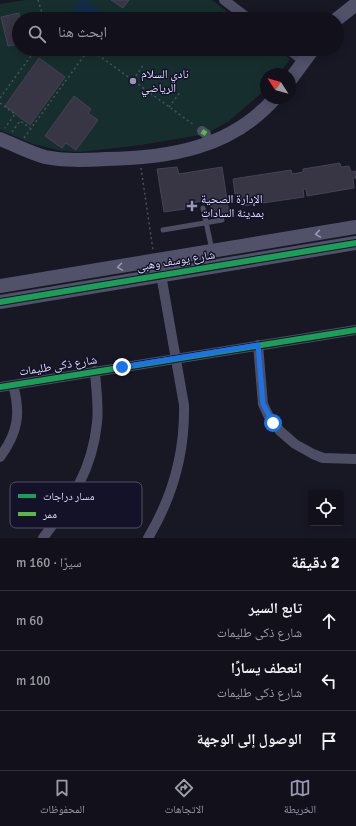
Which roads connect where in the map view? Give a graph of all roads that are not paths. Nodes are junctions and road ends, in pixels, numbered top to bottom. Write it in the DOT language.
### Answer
graph roads {
  1 [pos="224,0"];
  2 [pos="356,4"];
  3 [pos="240,12"];
  4 [pos="344,13"];
  5 [pos="297,56"];
  6 [pos="308,56"];
  7 [pos="304,61"];
  8 [pos="296,72"];
  9 [pos="268,104"];
  10 [pos="0,139"];
  11 [pos="203,208"];
  12 [pos="222,220"];
  13 [pos="206,222"];
  14 [pos="356,228"];
  15 [pos="163,230"];
  16 [pos="356,242"];
  17 [pos="212,251"];
  18 [pos="157,261"];
  19 [pos="162,275"];
  20 [pos="0,286"];
  21 [pos="0,302"];
  22 [pos="356,330"];
  23 [pos="258,345"];
  24 [pos="176,358"];
  25 [pos="95,371"];
  26 [pos="13,385"];
  27 [pos="0,387"];
  28 [pos="0,457"];
  29 [pos="356,459"];
  30 [pos="81,482"];
  31 [pos="50,528"];
  32 [pos="43,538"];
  33 [pos="148,538"];
  1 -- 3 [label="street"];
  2 -- 4 [label="street"];
  5 -- 7 [label="street"];
  6 -- 7 [label="street"];
  7 -- 8 [label="street"];
  9 -- 10 [label="street"];
  11 -- 13 [label="lane"];
  12 -- 13 [label="lane"];
  13 -- 15 [label="lane"];
  13 -- 17 [label="lane"];
  14 -- 17 [label="street, شارع يوسف وهبى, one-way"];
  16 -- 19 [label="street, شارع يوسف وهبى"];
  17 -- 18 [label="street, شارع يوسف وهبى"];
  18 -- 19 [label="street"];
  18 -- 20 [label="street, شارع يوسف وهبى, one-way"];
  19 -- 21 [label="street, شارع يوسف وهبى"];
  19 -- 24 [label="street"];
  22 -- 23 [label="street, شارع ذكى طليمات"];
  23 -- 24 [label="street, شارع ذكى طليمات"];
  23 -- 29 [label="street"];
  24 -- 25 [label="street, شارع ذكى طليمات"];
  24 -- 33 [label="street"];
  25 -- 26 [label="street, شارع ذكى طليمات"];
  25 -- 30 [label="street"];
  26 -- 27 [label="street, شارع ذكى طليمات"];
  26 -- 28 [label="street"];
  31 -- 32 [label="street"];
}
